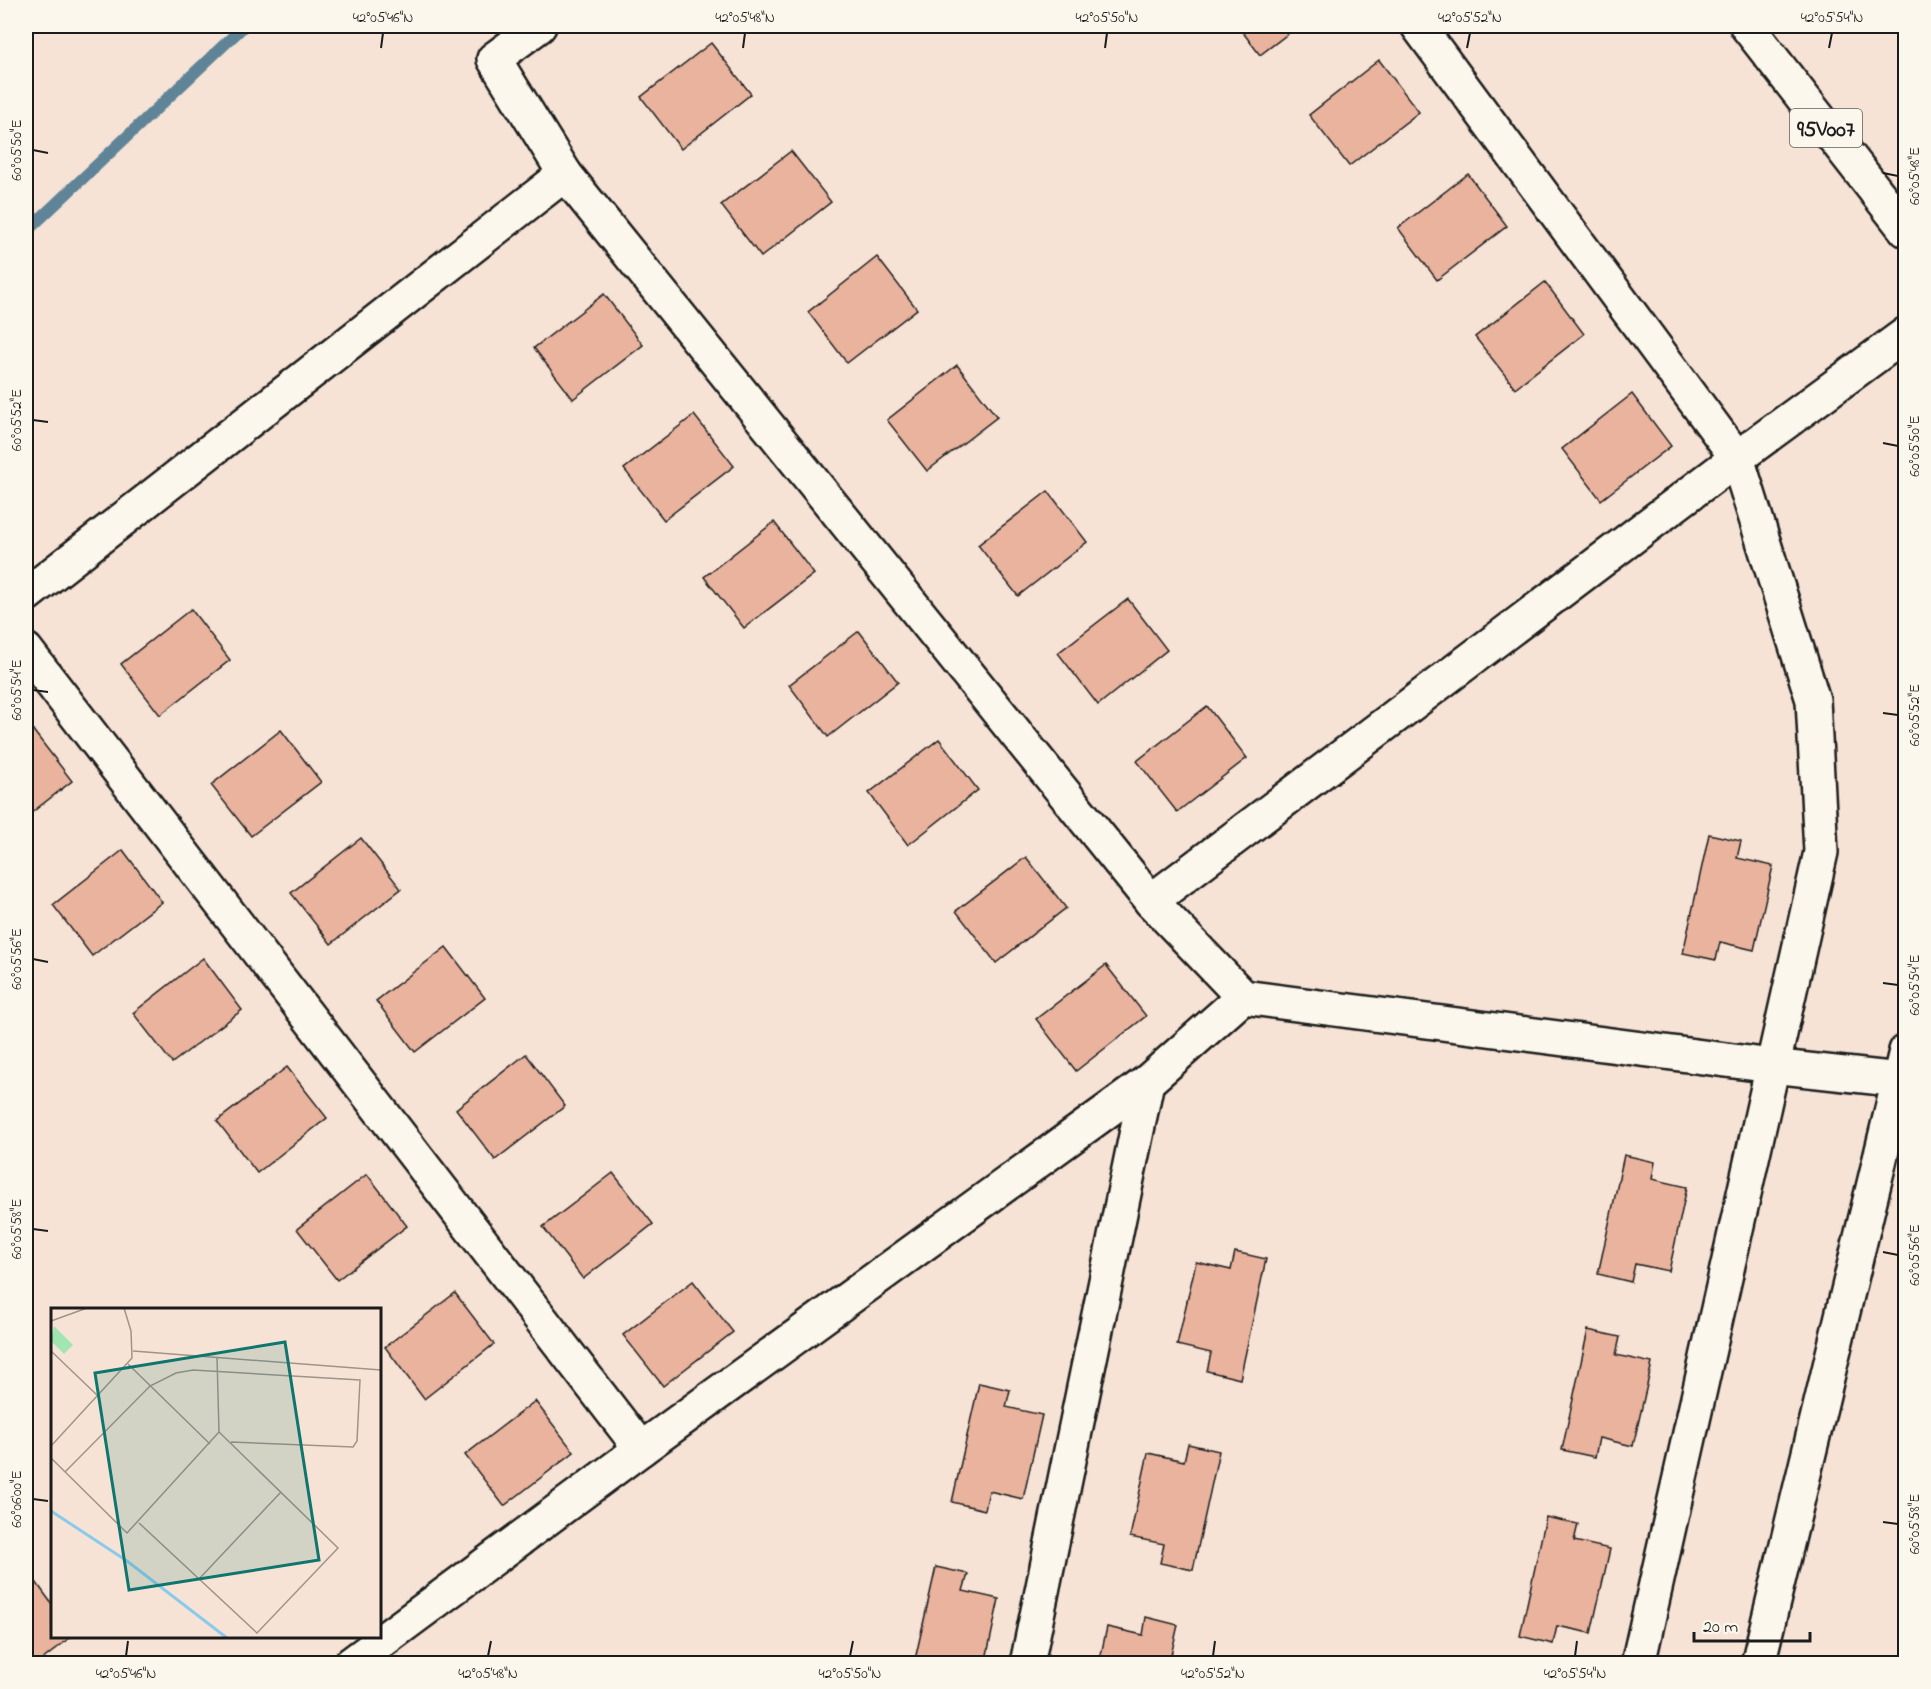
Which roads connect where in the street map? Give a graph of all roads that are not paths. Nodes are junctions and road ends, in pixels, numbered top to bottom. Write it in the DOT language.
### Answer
graph roads {
  1 [pos="539,26"];
  2 [pos="1418,26"];
  3 [pos="1747,26"];
  4 [pos="566,174"];
  5 [pos="1905,230"];
  6 [pos="1905,334"];
  7 [pos="1737,458"];
  8 [pos="26,595"];
  9 [pos="26,650"];
  10 [pos="1151,901"];
  11 [pos="1243,997"];
  12 [pos="1772,1066"];
  13 [pos="1903,1066"];
  14 [pos="1147,1082"];
  15 [pos="640,1449"];
  16 [pos="351,1664"];
  17 [pos="1027,1664"];
  18 [pos="1638,1664"];
  19 [pos="1758,1664"];
  1 -- 4 [label="street"];
  2 -- 7 [label="street"];
  3 -- 5 [label="street, 95V007"];
  4 -- 8 [label="street"];
  4 -- 10 [label="street"];
  6 -- 7 [label="street"];
  7 -- 10 [label="street"];
  7 -- 12 [label="street"];
  9 -- 15 [label="street"];
  10 -- 11 [label="street"];
  11 -- 12 [label="street"];
  11 -- 14 [label="street"];
  12 -- 13 [label="street"];
  12 -- 18 [label="street"];
  13 -- 19 [label="street"];
  14 -- 15 [label="street"];
  14 -- 17 [label="street"];
  15 -- 16 [label="street"];
}
